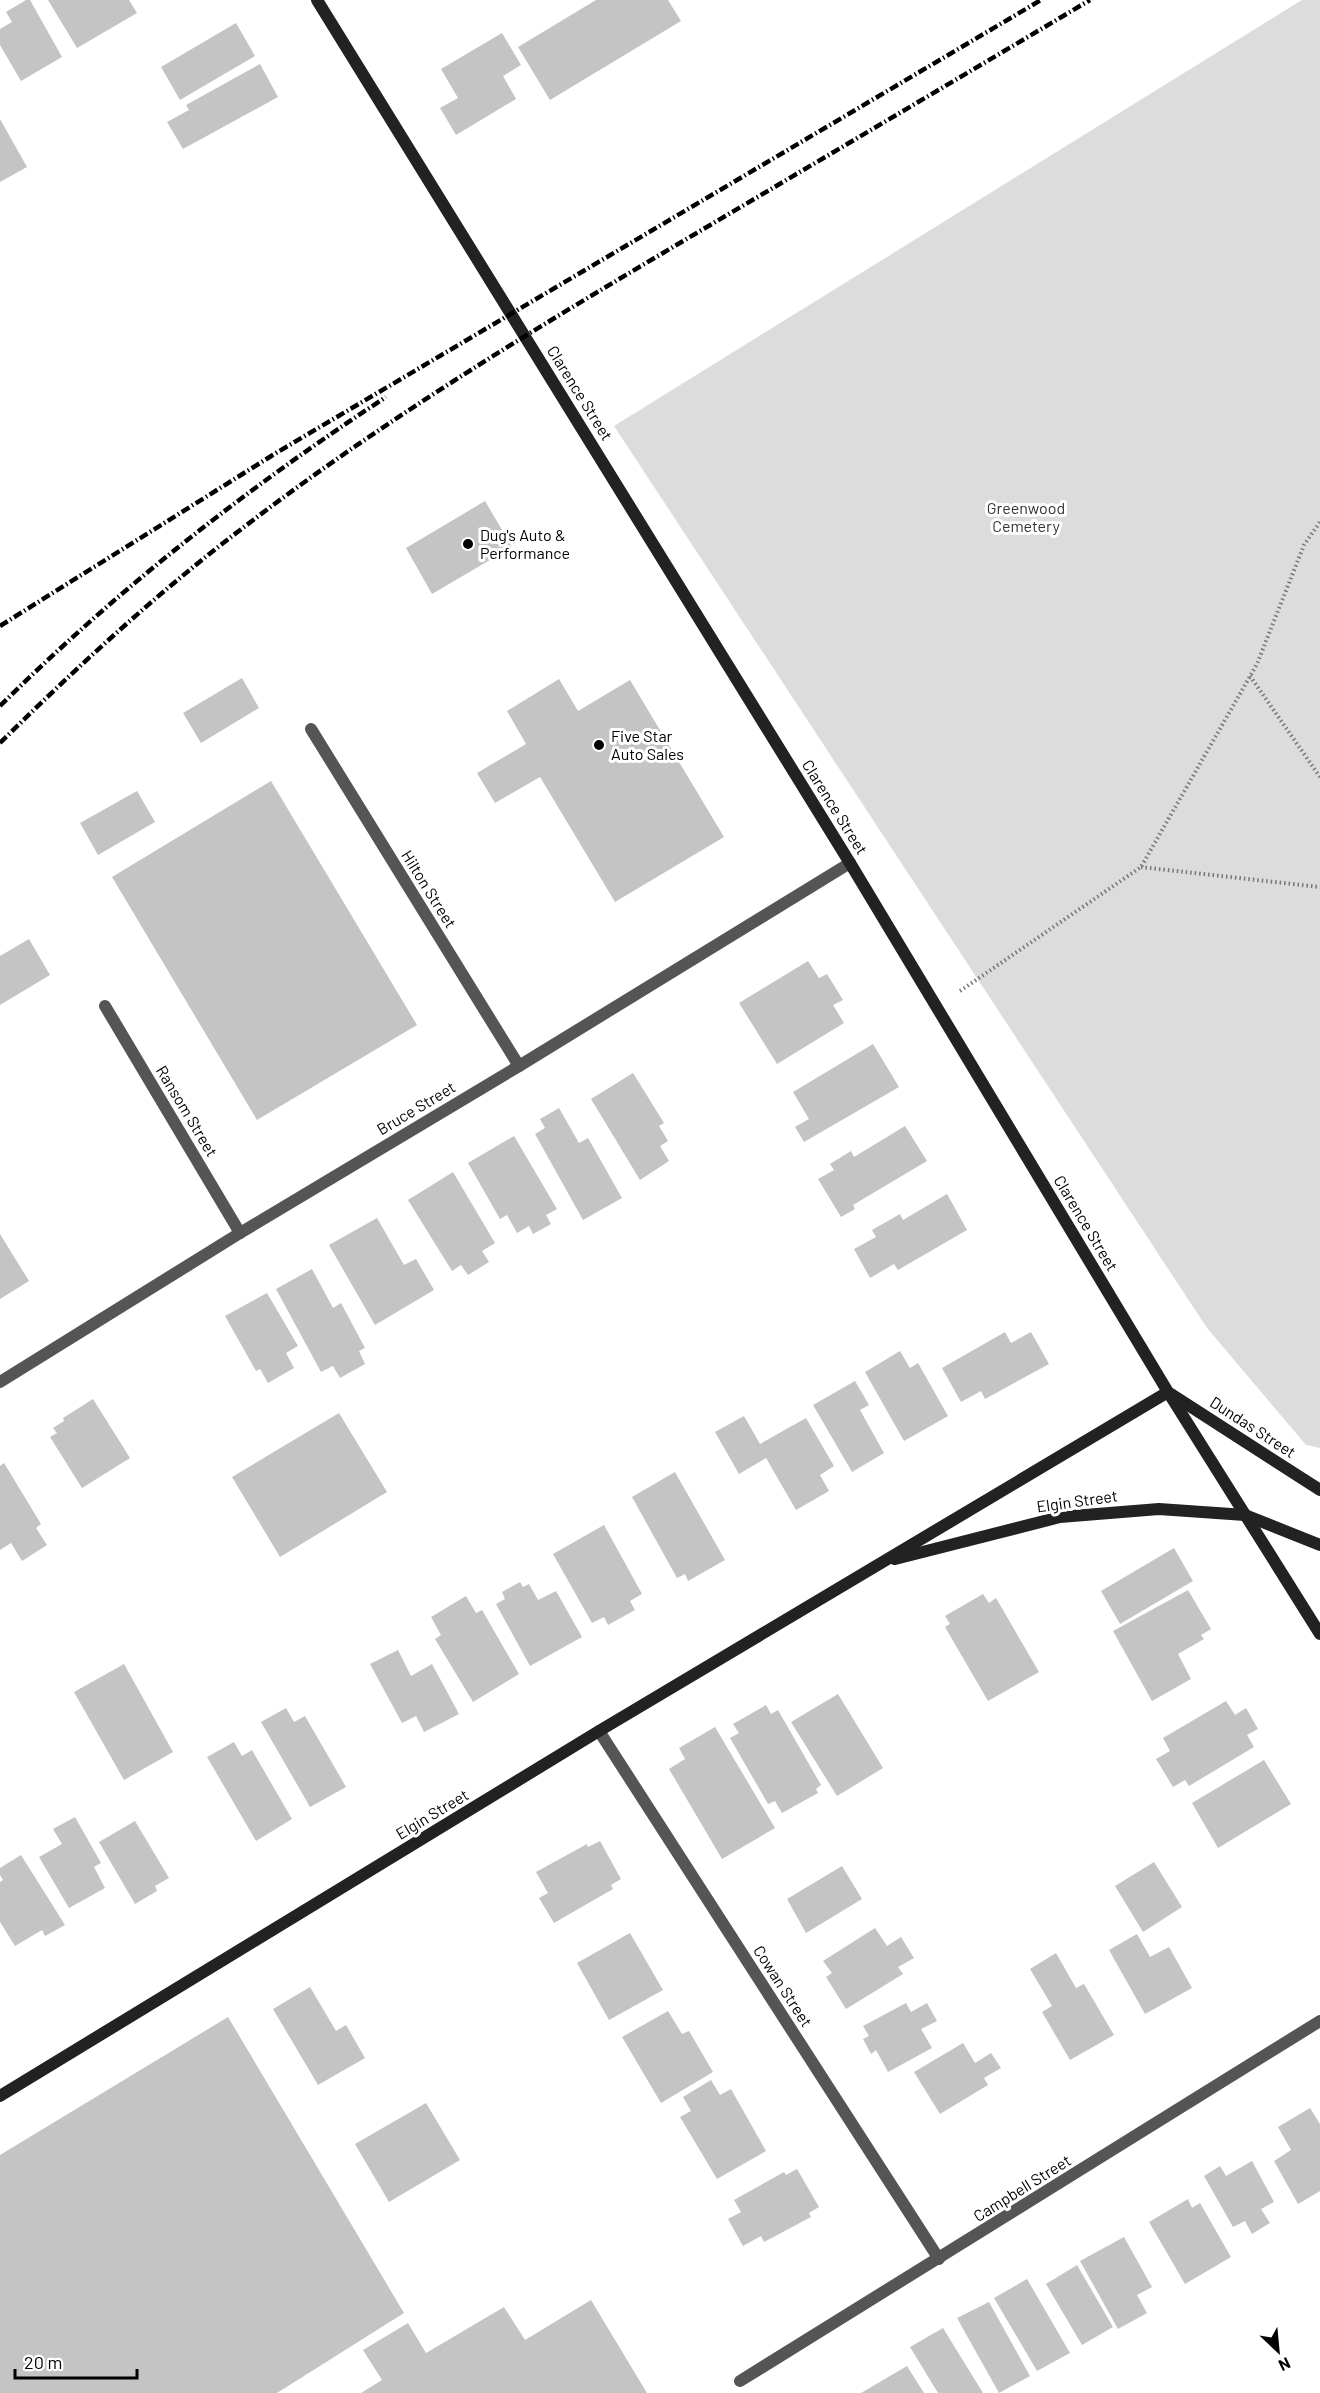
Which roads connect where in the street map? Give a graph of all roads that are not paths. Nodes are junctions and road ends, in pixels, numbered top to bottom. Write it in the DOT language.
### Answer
graph roads {
  1 [pos="317,0"];
  2 [pos="311,729"];
  3 [pos="850,863"];
  4 [pos="105,1006"];
  5 [pos="519,1066"];
  6 [pos="240,1233"];
  7 [pos="0,1382"];
  8 [pos="1168,1392"];
  9 [pos="1320,1490"];
  10 [pos="1245,1515"];
  11 [pos="1320,1545"];
  12 [pos="882,1562"];
  13 [pos="1320,1634"];
  14 [pos="599,1731"];
  15 [pos="1320,2021"];
  16 [pos="0,2096"];
  17 [pos="939,2259"];
  18 [pos="740,2381"];
  1 -- 3 [label="main road, Clarence Street"];
  2 -- 5 [label="street, Hilton Street"];
  3 -- 5 [label="street, Bruce Street"];
  3 -- 8 [label="main road, Clarence Street"];
  4 -- 6 [label="street, Ransom Street"];
  5 -- 6 [label="street, Bruce Street"];
  6 -- 7 [label="street, Bruce Street"];
  8 -- 9 [label="main road, Dundas Street"];
  8 -- 10 [label="main road, Clarence Street"];
  8 -- 12 [label="main road, Elgin Street"];
  10 -- 11 [label="main road"];
  10 -- 12 [label="main road, Elgin Street"];
  10 -- 13 [label="main road, Clarence Street"];
  12 -- 14 [label="main road, Elgin Street"];
  14 -- 16 [label="main road, Elgin Street"];
  14 -- 17 [label="street, Cowan Street"];
  15 -- 17 [label="street, Campbell Street"];
  17 -- 18 [label="street, Campbell Street"];
}
